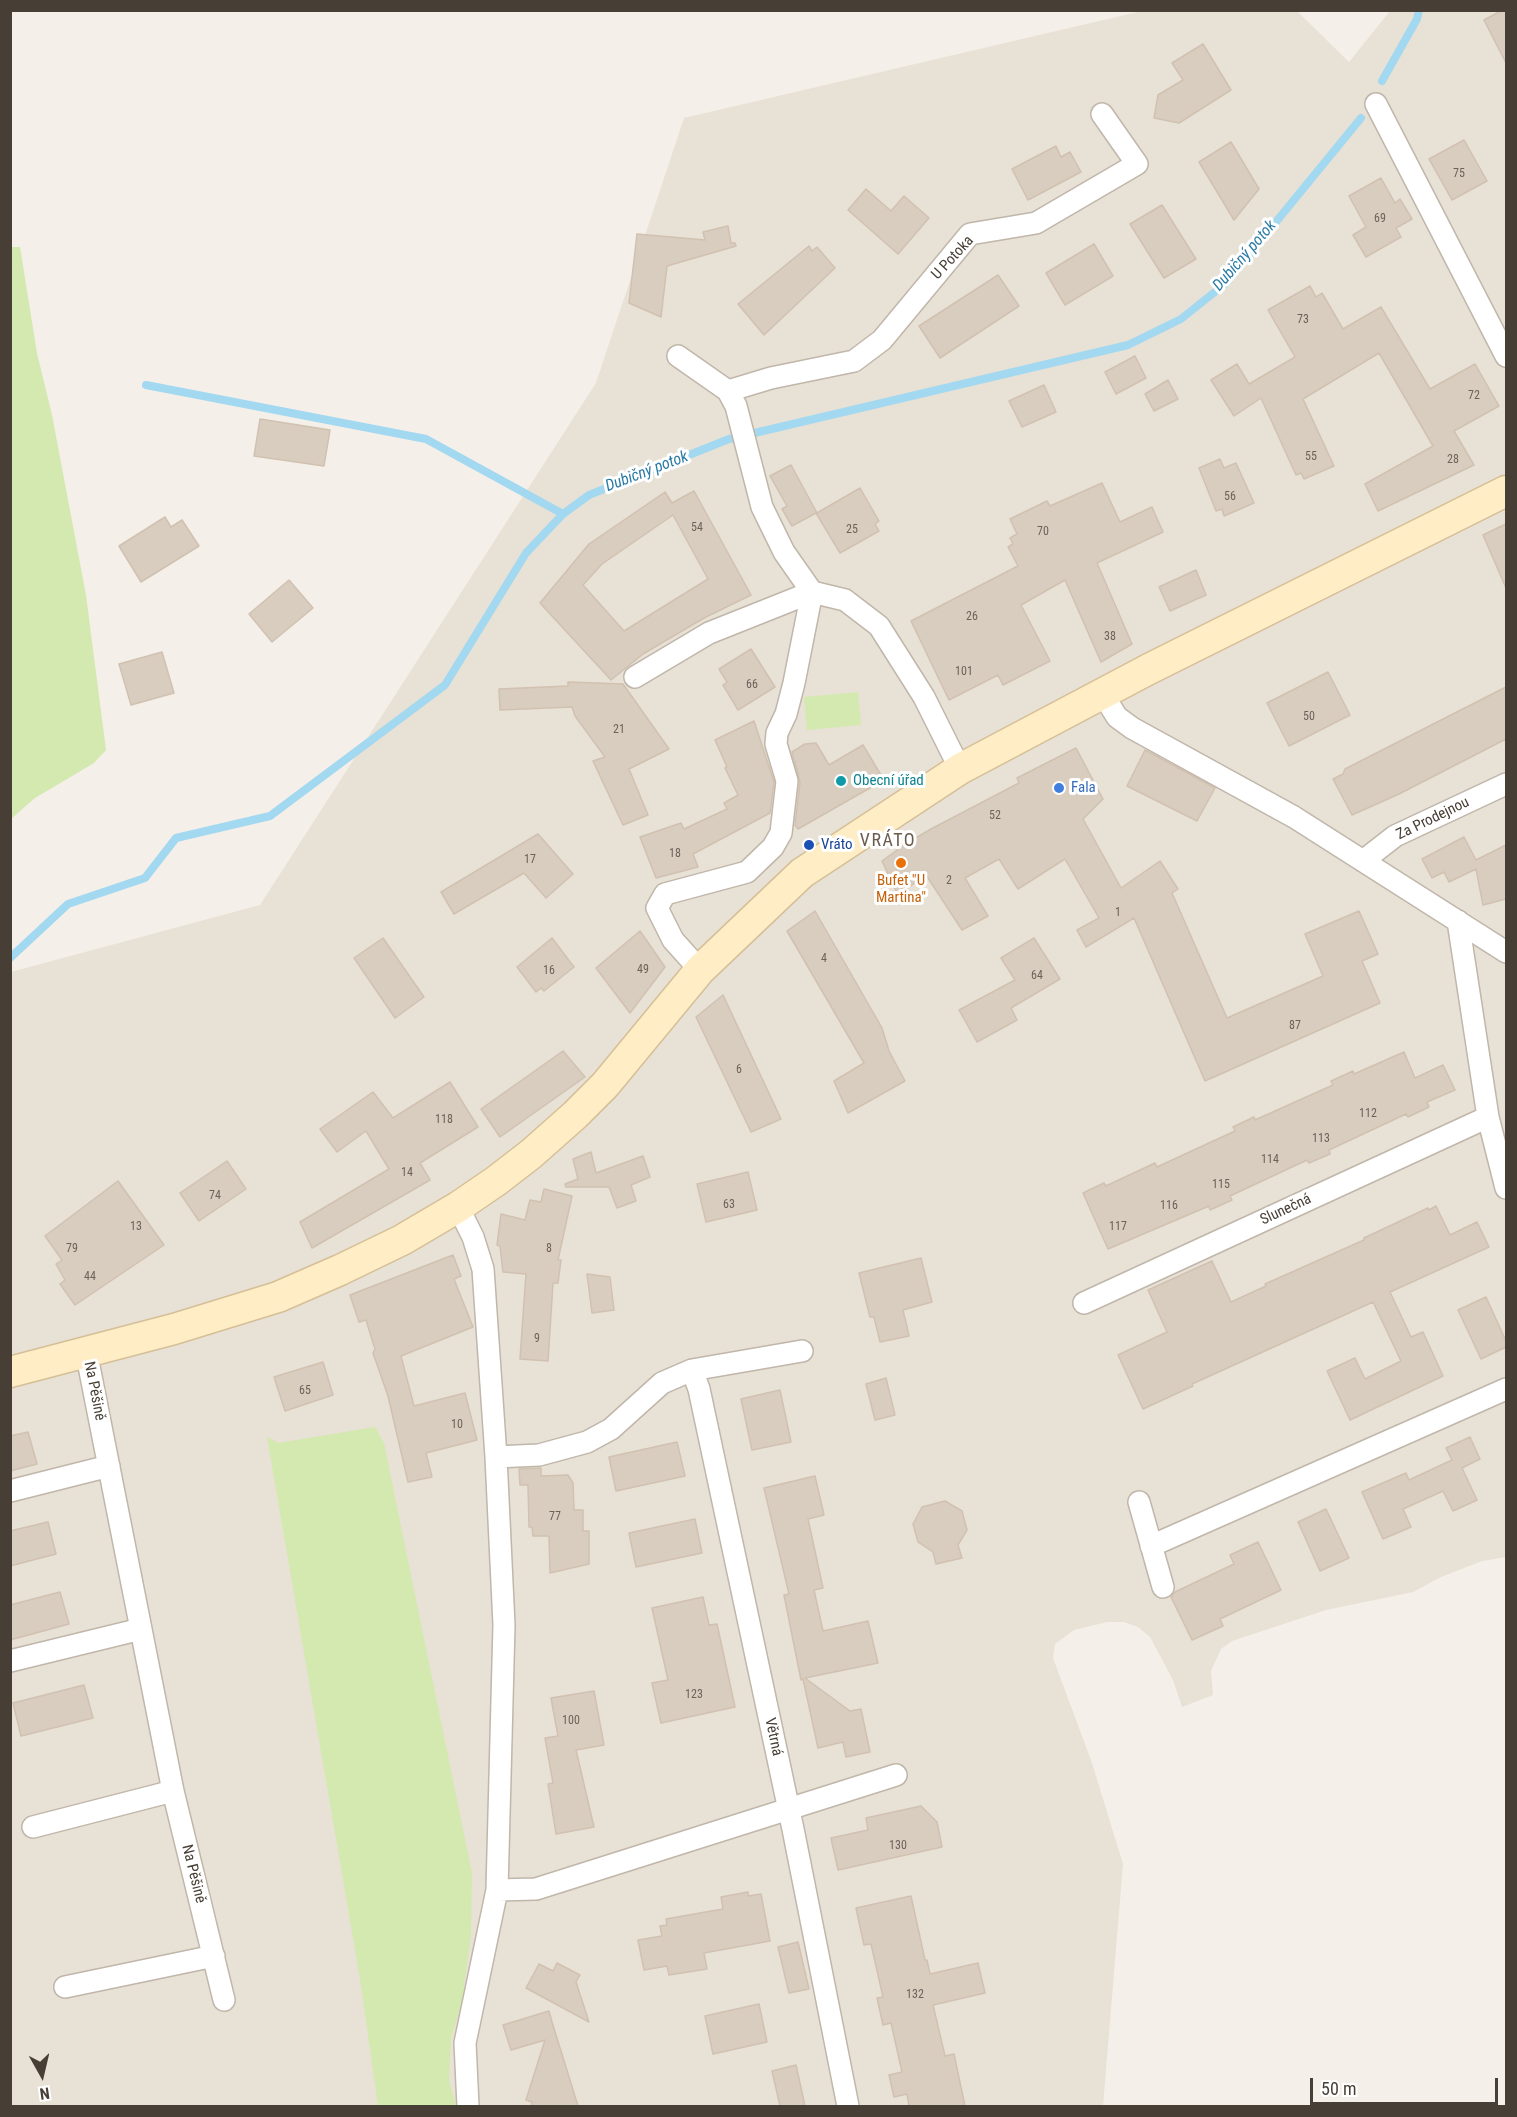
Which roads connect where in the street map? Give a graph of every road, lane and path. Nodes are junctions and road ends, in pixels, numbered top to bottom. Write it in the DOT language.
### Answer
graph roads {
  1 [pos="1376,104"];
  2 [pos="1102,114"];
  3 [pos="678,356"];
  4 [pos="1506,356"];
  5 [pos="728,391"];
  6 [pos="1506,491"];
  7 [pos="812,592"];
  8 [pos="635,677"];
  9 [pos="1102,693"];
  10 [pos="960,769"];
  11 [pos="1506,784"];
  12 [pos="1363,861"];
  13 [pos="1458,921"];
  14 [pos="1506,950"];
  15 [pos="700,970"];
  16 [pos="1488,1117"];
  17 [pos="1506,1188"];
  18 [pos="458,1207"];
  19 [pos="1084,1303"];
  20 [pos="86,1351"];
  21 [pos="802,1351"];
  22 [pos="692,1370"];
  23 [pos="10,1372"];
  24 [pos="1506,1389"];
  25 [pos="496,1457"];
  26 [pos="109,1466"];
  27 [pos="10,1491"];
  28 [pos="1139,1502"];
  29 [pos="1152,1546"];
  30 [pos="1162,1587"];
  31 [pos="141,1629"];
  32 [pos="10,1661"];
  33 [pos="896,1775"];
  34 [pos="172,1791"];
  35 [pos="789,1810"];
  36 [pos="33,1827"];
  37 [pos="497,1890"];
  38 [pos="214,1956"];
  39 [pos="65,1988"];
  40 [pos="224,2000"];
  41 [pos="468,2106"];
  42 [pos="848,2106"];
  1 -- 4 [label="street"];
  2 -- 5 [label="street, U Potoka"];
  3 -- 5 [label="street"];
  5 -- 7 [label="street"];
  6 -- 9 [label="main road"];
  7 -- 8 [label="street"];
  7 -- 10 [label="street"];
  7 -- 15 [label="street"];
  9 -- 10 [label="main road"];
  9 -- 12 [label="street"];
  10 -- 15 [label="main road"];
  11 -- 12 [label="street, Za Prodejnou"];
  12 -- 13 [label="street"];
  13 -- 14 [label="street"];
  13 -- 16 [label="street"];
  15 -- 18 [label="main road"];
  16 -- 17 [label="street"];
  16 -- 19 [label="street, Slunečná"];
  18 -- 20 [label="main road"];
  18 -- 25 [label="street"];
  20 -- 23 [label="main road"];
  20 -- 26 [label="street, Na Pěšině"];
  21 -- 22 [label="street"];
  22 -- 25 [label="street"];
  22 -- 35 [label="street, Větrná"];
  24 -- 29 [label="street"];
  25 -- 37 [label="street"];
  26 -- 27 [label="street"];
  26 -- 31 [label="street, Na Pěšině"];
  28 -- 29 [label="street"];
  29 -- 30 [label="street"];
  31 -- 32 [label="street"];
  31 -- 34 [label="street, Na Pěšině"];
  33 -- 35 [label="street"];
  34 -- 36 [label="street"];
  34 -- 38 [label="street, Na Pěšině"];
  35 -- 37 [label="street"];
  35 -- 42 [label="street, Větrná"];
  37 -- 41 [label="street"];
  38 -- 39 [label="street"];
  38 -- 40 [label="street, Na Pěšině"];
}
